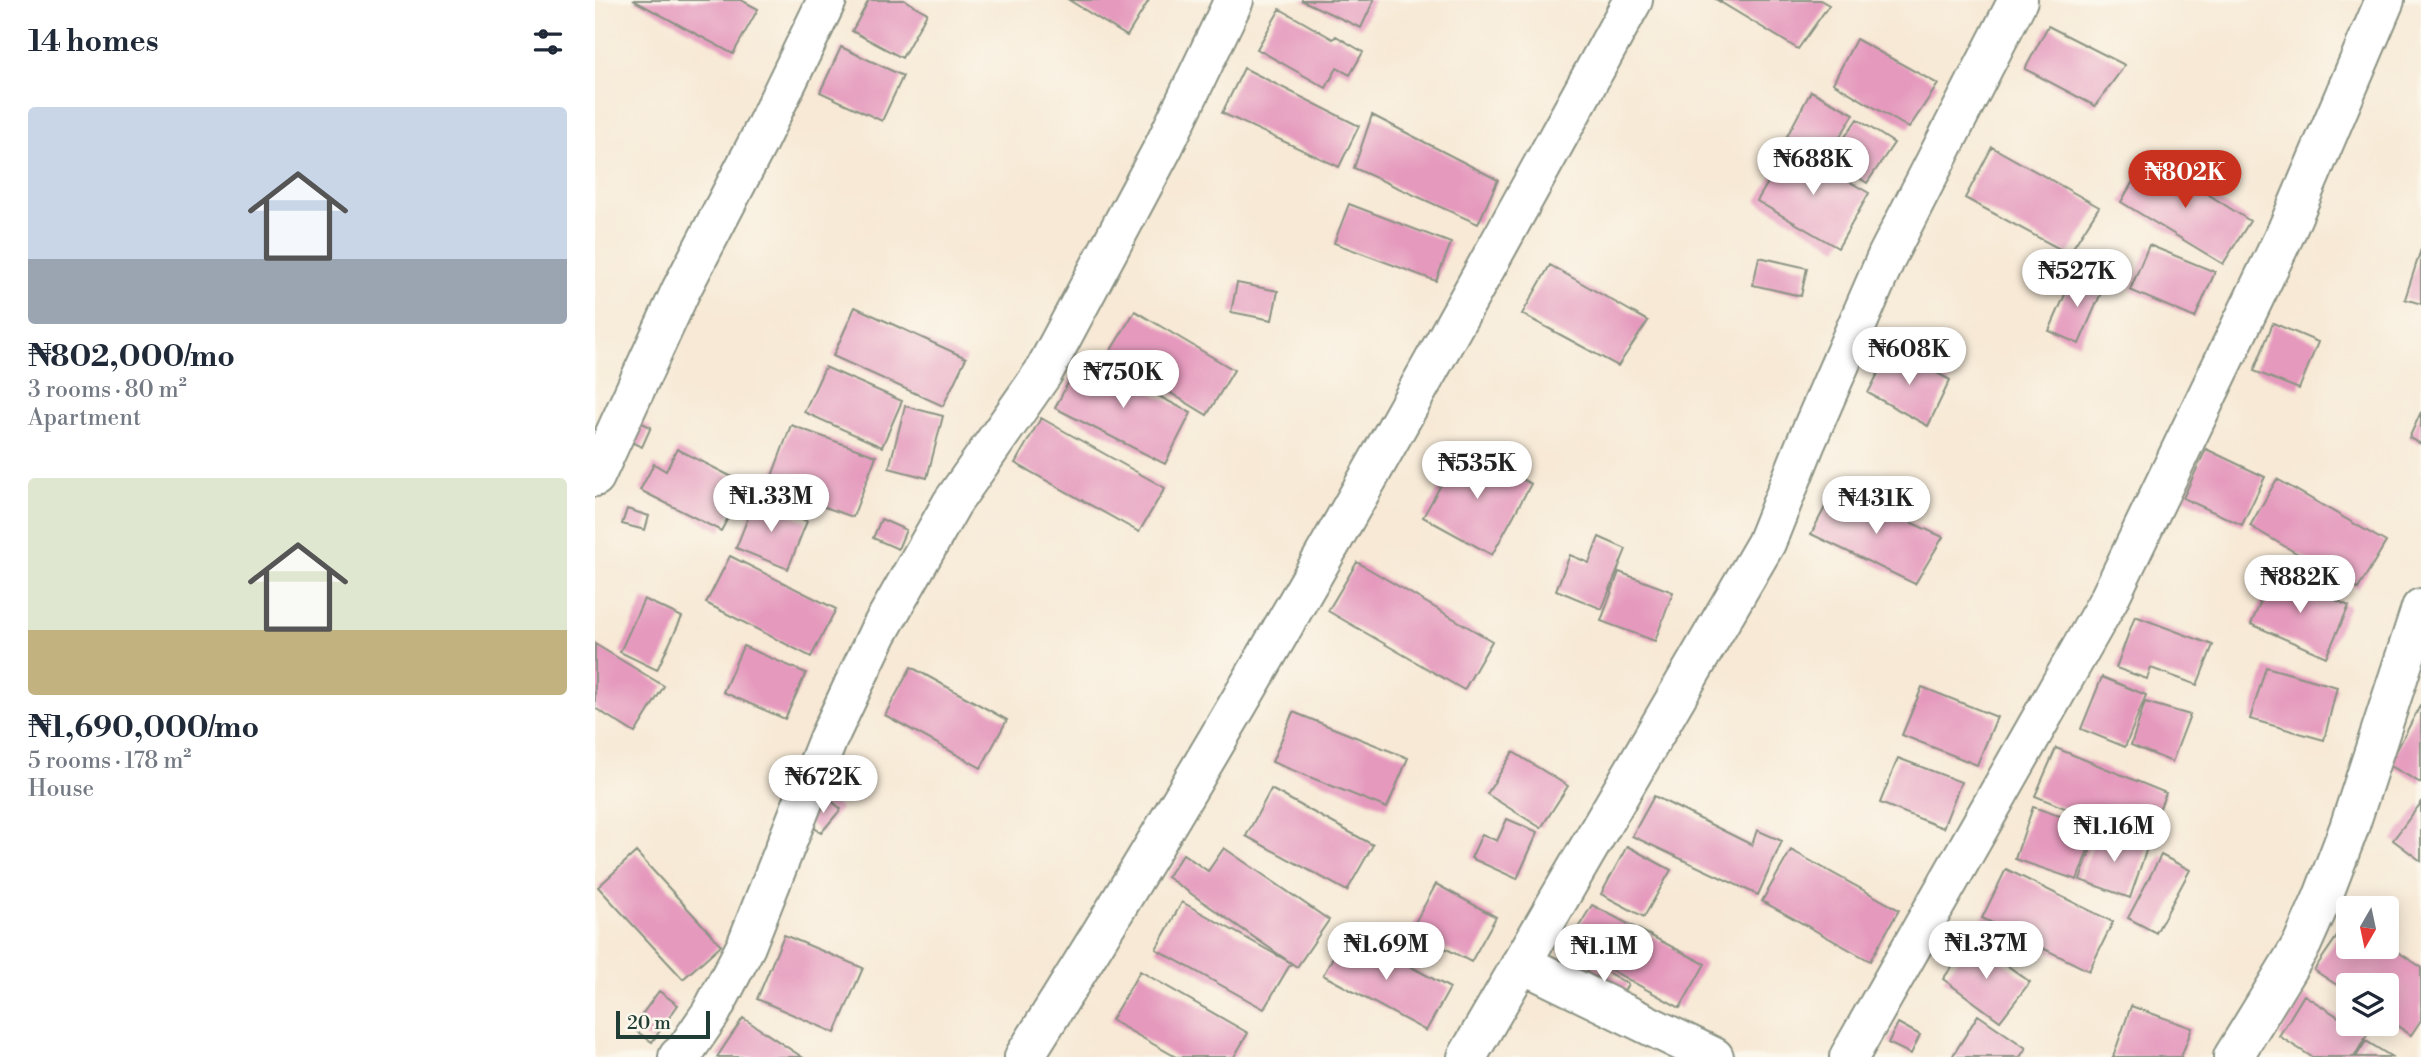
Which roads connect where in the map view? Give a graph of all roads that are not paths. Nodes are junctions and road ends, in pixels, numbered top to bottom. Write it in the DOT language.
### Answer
graph roads {
  1 [pos="827,0"];
  2 [pos="1234,0"];
  3 [pos="1633,0"];
  4 [pos="2018,0"];
  5 [pos="2385,0"];
  6 [pos="595,477"];
  7 [pos="2421,608"];
  8 [pos="1521,963"];
  9 [pos="678,1057"];
  10 [pos="1024,1057"];
  11 [pos="1467,1057"];
  12 [pos="1714,1057"];
  13 [pos="1849,1057"];
  14 [pos="2233,1057"];
  1 -- 6 [label="street"];
  2 -- 9 [label="street"];
  3 -- 10 [label="street"];
  4 -- 8 [label="street"];
  5 -- 13 [label="street"];
  7 -- 14 [label="street"];
  8 -- 11 [label="street"];
  8 -- 12 [label="street"];
}
